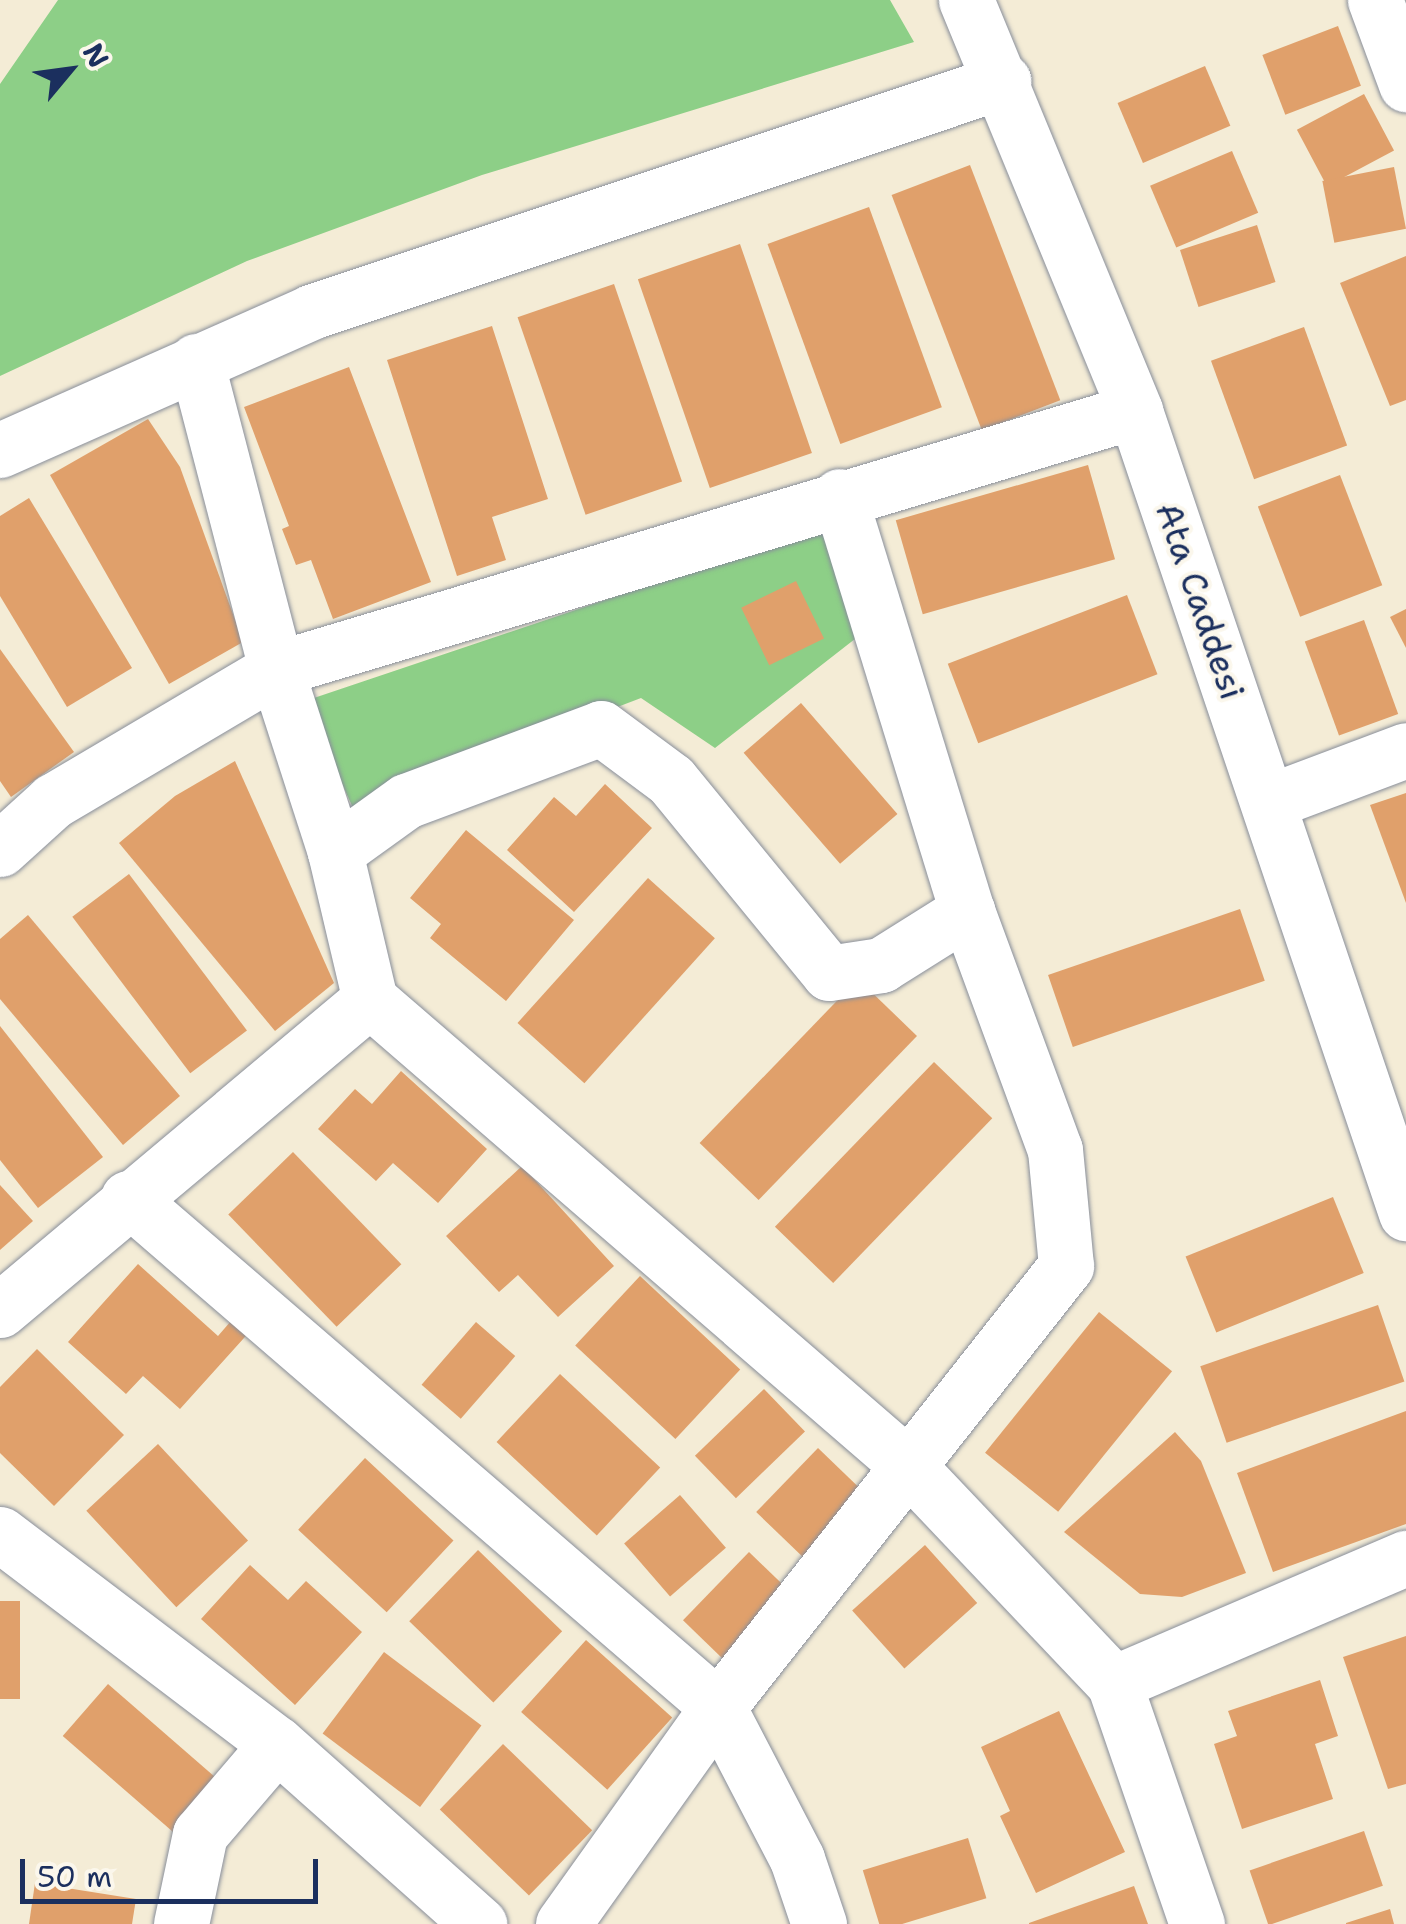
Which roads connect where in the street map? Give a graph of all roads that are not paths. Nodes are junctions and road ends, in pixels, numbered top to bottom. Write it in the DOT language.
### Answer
graph roads {
  1 [pos="966,0"];
  2 [pos="1374,0"];
  3 [pos="1003,82"];
  4 [pos="1406,84"];
  5 [pos="196,362"];
  6 [pos="1135,411"];
  7 [pos="0,450"];
  8 [pos="839,496"];
  9 [pos="276,668"];
  10 [pos="1406,750"];
  11 [pos="1268,802"];
  12 [pos="0,849"];
  13 [pos="335,852"];
  14 [pos="967,912"];
  15 [pos="370,1000"];
  16 [pos="128,1198"];
  17 [pos="1406,1213"];
  18 [pos="0,1310"];
  19 [pos="905,1463"];
  20 [pos="0,1534"];
  21 [pos="1406,1558"];
  22 [pos="1114,1683"];
  23 [pos="718,1707"];
  24 [pos="277,1744"];
  25 [pos="180,1924"];
  26 [pos="479,1924"];
  27 [pos="563,1924"];
  28 [pos="819,1924"];
  29 [pos="1197,1924"];
  1 -- 3 [label="street, Ata Caddesi"];
  2 -- 4 [label="street"];
  3 -- 5 [label="street"];
  3 -- 6 [label="street, Ata Caddesi"];
  5 -- 7 [label="street"];
  5 -- 9 [label="street"];
  6 -- 8 [label="street"];
  6 -- 11 [label="street, Ata Caddesi"];
  8 -- 9 [label="street"];
  8 -- 14 [label="street"];
  9 -- 12 [label="street"];
  9 -- 13 [label="street"];
  10 -- 11 [label="street"];
  11 -- 17 [label="street, Ata Caddesi"];
  13 -- 14 [label="street"];
  13 -- 15 [label="street"];
  14 -- 19 [label="street"];
  15 -- 16 [label="street"];
  15 -- 19 [label="street"];
  16 -- 18 [label="street"];
  16 -- 23 [label="street"];
  19 -- 22 [label="street"];
  19 -- 23 [label="street"];
  20 -- 24 [label="street"];
  21 -- 22 [label="street"];
  22 -- 29 [label="street"];
  23 -- 27 [label="street"];
  23 -- 28 [label="street"];
  24 -- 25 [label="street"];
  24 -- 26 [label="street"];
}
